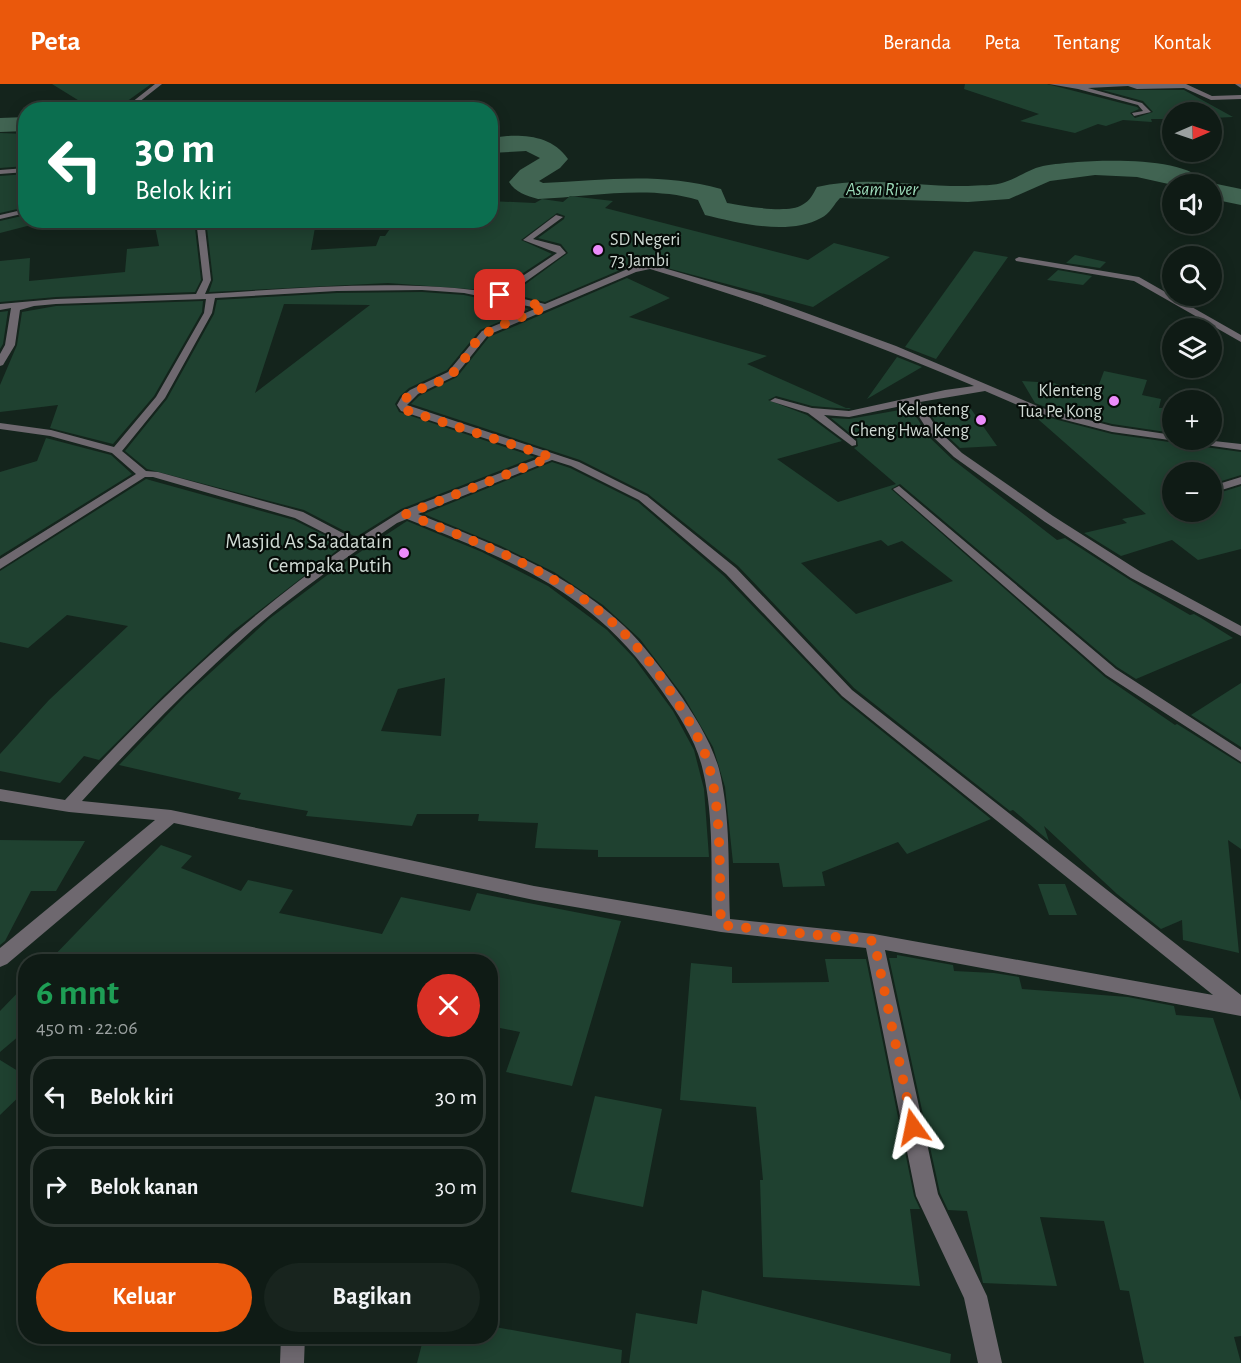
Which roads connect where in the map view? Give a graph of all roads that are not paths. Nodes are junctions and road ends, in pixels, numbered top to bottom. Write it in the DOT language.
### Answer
graph roads {
  1 [pos="170,84"];
  2 [pos="1052,84"];
  3 [pos="1071,84"];
  4 [pos="1128,84"];
  5 [pos="159,85"];
  6 [pos="1183,85"];
  7 [pos="1078,87"];
  8 [pos="1144,87"];
  9 [pos="1155,92"];
  10 [pos="1230,98"];
  11 [pos="1241,98"];
  12 [pos="136,102"];
  13 [pos="1241,103"];
  14 [pos="1134,114"];
  15 [pos="18,171"];
  16 [pos="0,172"];
  17 [pos="18,213"];
  18 [pos="0,217"];
  19 [pos="559,217"];
  20 [pos="201,228"];
  21 [pos="1019,259"];
  22 [pos="500,295"];
  23 [pos="211,296"];
  24 [pos="200,297"];
  25 [pos="26,304"];
  26 [pos="0,307"];
  27 [pos="545,307"];
  28 [pos="1241,339"];
  29 [pos="0,363"];
  30 [pos="985,388"];
  31 [pos="914,400"];
  32 [pos="775,401"];
  33 [pos="812,411"];
  34 [pos="0,426"];
  35 [pos="1162,436"];
  36 [pos="852,443"];
  37 [pos="1222,445"];
  38 [pos="1241,447"];
  39 [pos="116,451"];
  40 [pos="551,457"];
  41 [pos="143,474"];
  42 [pos="1241,480"];
  43 [pos="1222,487"];
  44 [pos="899,489"];
  45 [pos="406,514"];
  46 [pos="357,545"];
  47 [pos="0,566"];
  48 [pos="1241,632"];
  49 [pos="1241,757"];
  50 [pos="0,795"];
  51 [pos="69,806"];
  52 [pos="171,816"];
  53 [pos="721,925"];
  54 [pos="874,941"];
  55 [pos="0,958"];
  56 [pos="1241,1007"];
  57 [pos="293,1344"];
  58 [pos="292,1363"];
  59 [pos="990,1363"];
  1 -- 5 [label="street"];
  2 -- 7 [label="street"];
  3 -- 7 [label="street"];
  4 -- 7 [label="street"];
  4 -- 8 [label="street"];
  5 -- 12 [label="street"];
  6 -- 8 [label="street"];
  6 -- 10 [label="street"];
  7 -- 14 [label="street"];
  8 -- 9 [label="street"];
  10 -- 11 [label="street"];
  10 -- 13 [label="street"];
  15 -- 16 [label="street"];
  17 -- 18 [label="street"];
  19 -- 22 [label="street"];
  20 -- 24 [label="street"];
  21 -- 28 [label="street"];
  22 -- 23 [label="street"];
  22 -- 27 [label="street"];
  23 -- 24 [label="street"];
  23 -- 39 [label="street"];
  24 -- 25 [label="street"];
  25 -- 26 [label="street"];
  25 -- 29 [label="street"];
  27 -- 30 [label="street"];
  27 -- 40 [label="street"];
  30 -- 31 [label="street"];
  30 -- 35 [label="street"];
  31 -- 33 [label="street"];
  31 -- 48 [label="street"];
  32 -- 33 [label="street"];
  33 -- 36 [label="street"];
  34 -- 39 [label="street"];
  37 -- 38 [label="street"];
  39 -- 41 [label="street"];
  40 -- 45 [label="street"];
  40 -- 56 [label="street"];
  41 -- 46 [label="street"];
  41 -- 47 [label="street"];
  42 -- 43 [label="street"];
  44 -- 49 [label="street"];
  45 -- 46 [label="street"];
  45 -- 53 [label="street"];
  46 -- 51 [label="street"];
  50 -- 51 [label="street"];
  51 -- 52 [label="street"];
  52 -- 53 [label="street"];
  52 -- 55 [label="street"];
  53 -- 54 [label="street"];
  54 -- 56 [label="street"];
  54 -- 59 [label="street"];
  57 -- 58 [label="street"];
}
